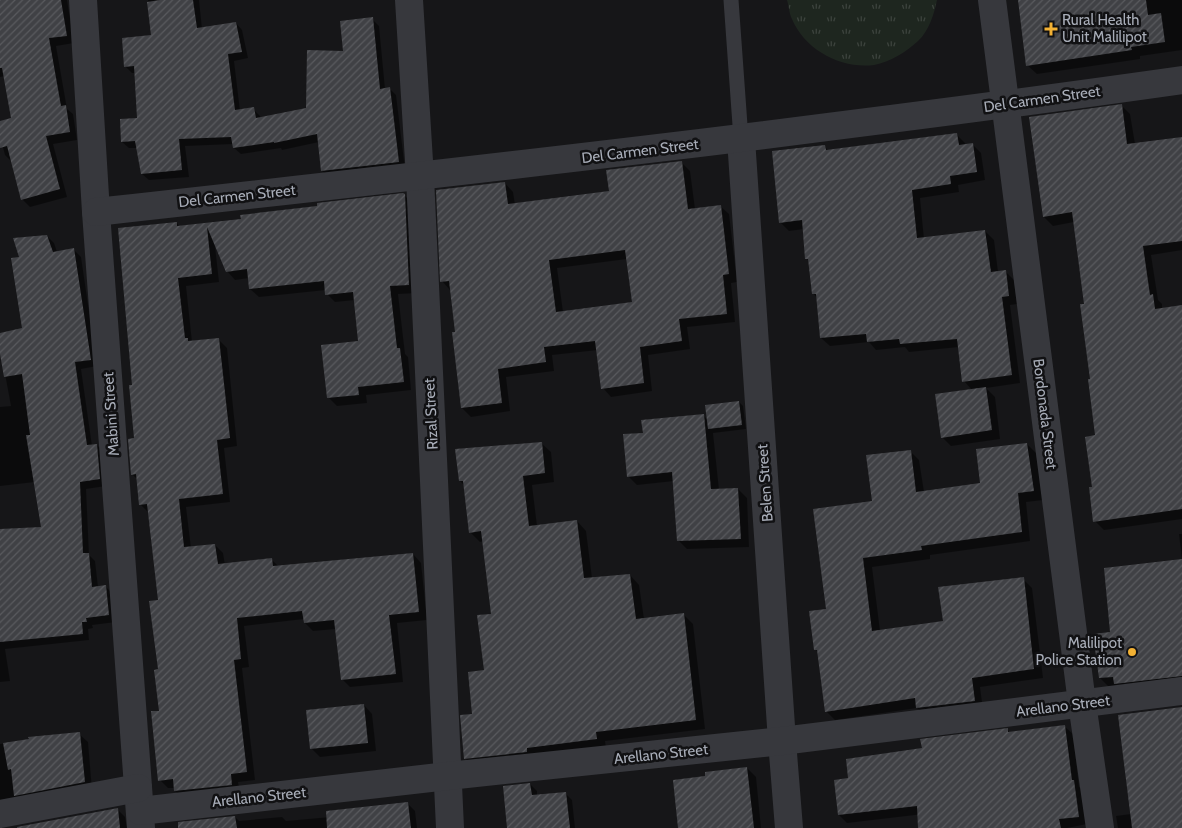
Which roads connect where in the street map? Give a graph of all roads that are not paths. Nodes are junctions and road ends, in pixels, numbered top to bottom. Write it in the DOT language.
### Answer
graph roads {
  1 [pos="83,0"];
  2 [pos="409,0"];
  3 [pos="731,0"];
  4 [pos="992,0"];
  5 [pos="1182,80"];
  6 [pos="1005,105"];
  7 [pos="742,139"];
  8 [pos="420,177"];
  9 [pos="96,212"];
  10 [pos="1182,691"];
  11 [pos="1082,703"];
  12 [pos="782,741"];
  13 [pos="448,776"];
  14 [pos="140,809"];
  15 [pos="0,814"];
  16 [pos="450,828"];
  17 [pos="789,828"];
  18 [pos="1100,828"];
  1 -- 9 [label="street, Mabini Street"];
  2 -- 8 [label="street, Rizal Street"];
  3 -- 7 [label="lane"];
  4 -- 6 [label="street, Bordonada Street"];
  5 -- 6 [label="street, Del Carmen Street"];
  6 -- 7 [label="street, Del Carmen Street"];
  6 -- 11 [label="street, Bordonada Street"];
  7 -- 8 [label="street, Del Carmen Street"];
  7 -- 12 [label="street, Belen Street"];
  8 -- 9 [label="street, Del Carmen Street"];
  8 -- 13 [label="street, Rizal Street"];
  9 -- 14 [label="street, Mabini Street"];
  10 -- 11 [label="street, Arellano Street"];
  11 -- 12 [label="street, Arellano Street"];
  11 -- 18 [label="street, Bordonada Street"];
  12 -- 13 [label="street, Arellano Street"];
  12 -- 17 [label="street, Belen Street"];
  13 -- 14 [label="street, Arellano Street"];
  13 -- 16 [label="street, Rizal Street"];
  14 -- 15 [label="street, Arellano Street"];
}
